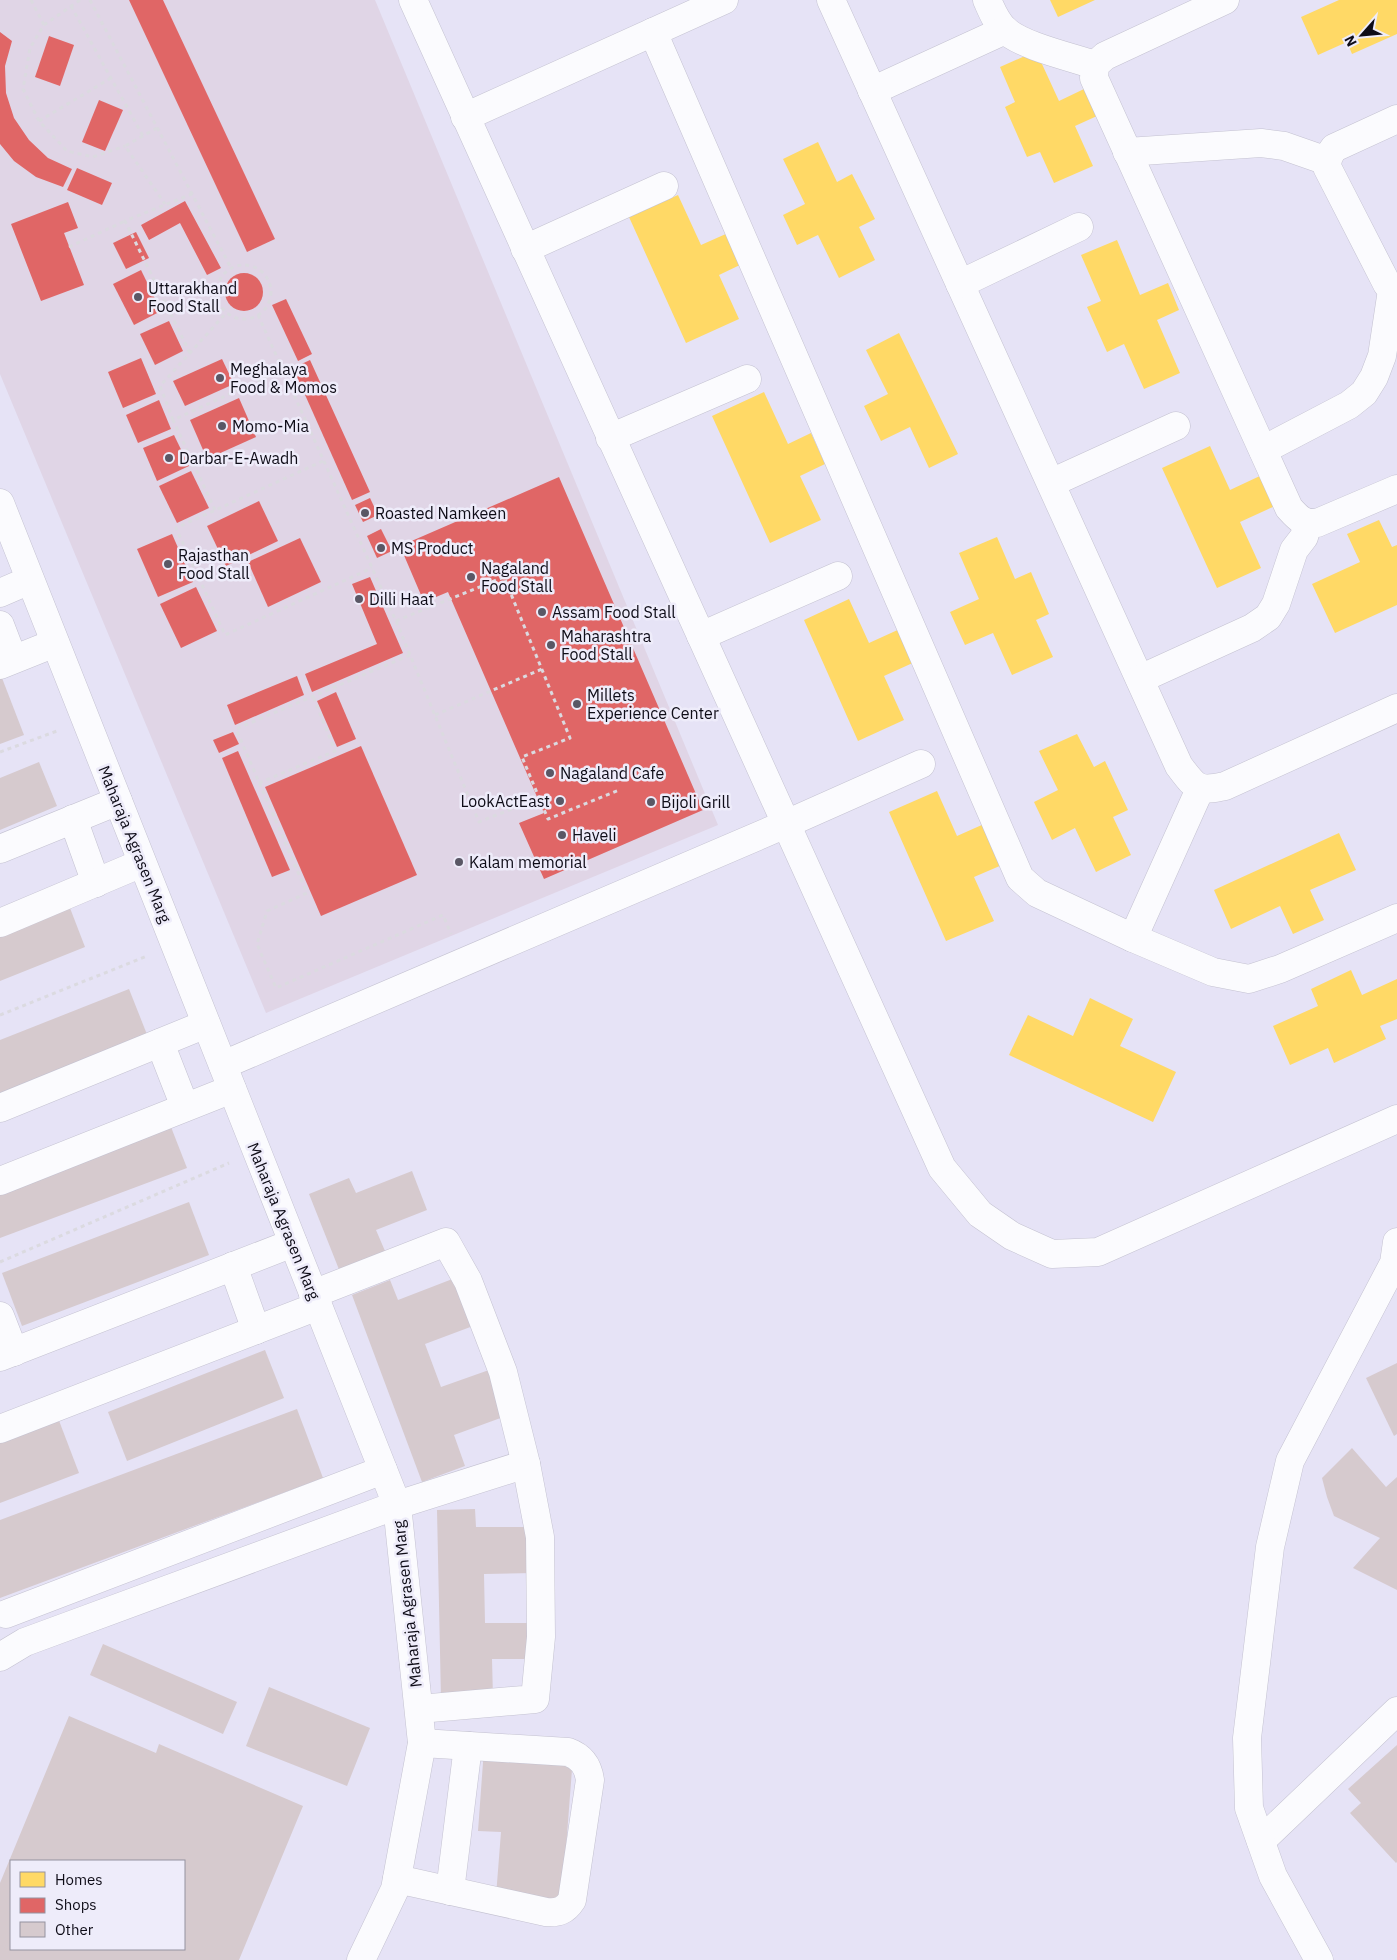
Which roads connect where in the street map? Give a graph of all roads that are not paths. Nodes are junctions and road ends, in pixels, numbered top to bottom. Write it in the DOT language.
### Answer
graph roads {
  1 [pos="413,0"];
  2 [pos="831,0"];
  3 [pos="987,0"];
  4 [pos="1225,0"];
  5 [pos="716,2"];
  6 [pos="1005,30"];
  7 [pos="653,32"];
  8 [pos="1095,65"];
  9 [pos="872,91"];
  10 [pos="465,117"];
  11 [pos="1397,120"];
  12 [pos="1127,152"];
  13 [pos="1327,161"];
  14 [pos="664,186"];
  15 [pos="1080,227"];
  16 [pos="525,249"];
  17 [pos="960,284"];
  18 [pos="1394,291"];
  19 [pos="747,379"];
  20 [pos="1176,426"];
  21 [pos="610,438"];
  22 [pos="1263,450"];
  23 [pos="1051,483"];
  24 [pos="1397,489"];
  25 [pos="0,503"];
  26 [pos="1308,524"];
  27 [pos="838,576"];
  28 [pos="30,580"];
  29 [pos="0,593"];
  30 [pos="0,625"];
  31 [pos="701,636"];
  32 [pos="55,643"];
  33 [pos="6,662"];
  34 [pos="1140,680"];
  35 [pos="1397,708"];
  36 [pos="921,764"];
  37 [pos="1200,789"];
  38 [pos="118,801"];
  39 [pos="73,819"];
  40 [pos="786,824"];
  41 [pos="0,849"];
  42 [pos="142,863"];
  43 [pos="96,883"];
  44 [pos="1397,918"];
  45 [pos="0,923"];
  46 [pos="1133,938"];
  47 [pos="206,1024"];
  48 [pos="160,1043"];
  49 [pos="227,1077"];
  50 [pos="185,1107"];
  51 [pos="0,1108"];
  52 [pos="1397,1120"];
  53 [pos="0,1181"];
  54 [pos="293,1243"];
  55 [pos="1396,1258"];
  56 [pos="233,1266"];
  57 [pos="316,1300"];
  58 [pos="0,1316"];
  59 [pos="256,1330"];
  60 [pos="7,1355"];
  61 [pos="0,1429"];
  62 [pos="526,1464"];
  63 [pos="383,1470"];
  64 [pos="397,1505"];
  65 [pos="6,1614"];
  66 [pos="0,1657"];
  67 [pos="418,1709"];
  68 [pos="1397,1711"];
  69 [pos="422,1743"];
  70 [pos="468,1746"];
  71 [pos="1261,1841"];
  72 [pos="397,1879"];
  73 [pos="450,1890"];
  74 [pos="361,1960"];
  75 [pos="1319,1960"];
  1 -- 10 [label="street"];
  2 -- 9 [label="street"];
  3 -- 6 [label="street"];
  4 -- 8 [label="street"];
  5 -- 7 [label="street"];
  6 -- 8 [label="street"];
  6 -- 9 [label="street"];
  7 -- 10 [label="street"];
  7 -- 46 [label="street"];
  8 -- 12 [label="street"];
  9 -- 17 [label="street"];
  10 -- 16 [label="street"];
  11 -- 13 [label="street"];
  12 -- 13 [label="street"];
  12 -- 22 [label="street"];
  13 -- 18 [label="street"];
  14 -- 16 [label="street"];
  15 -- 17 [label="street"];
  16 -- 21 [label="street"];
  17 -- 23 [label="street"];
  18 -- 22 [label="street"];
  19 -- 21 [label="street"];
  20 -- 23 [label="street"];
  21 -- 31 [label="street"];
  22 -- 26 [label="street"];
  23 -- 34 [label="street"];
  24 -- 26 [label="street"];
  25 -- 28 [label="street, Maharaja Agrasen Marg"];
  26 -- 34 [label="street"];
  27 -- 31 [label="street"];
  28 -- 29 [label="street"];
  28 -- 32 [label="street, Maharaja Agrasen Marg"];
  30 -- 33 [label="street"];
  31 -- 40 [label="street"];
  32 -- 33 [label="street"];
  32 -- 38 [label="street, Maharaja Agrasen Marg"];
  34 -- 37 [label="street"];
  35 -- 37 [label="street"];
  36 -- 40 [label="street"];
  37 -- 46 [label="street"];
  38 -- 39 [label="street"];
  38 -- 42 [label="street, Maharaja Agrasen Marg"];
  39 -- 41 [label="street"];
  39 -- 43 [label="street"];
  40 -- 49 [label="street"];
  40 -- 52 [label="street"];
  42 -- 43 [label="street"];
  42 -- 47 [label="street, Maharaja Agrasen Marg"];
  43 -- 45 [label="street"];
  44 -- 46 [label="street"];
  47 -- 48 [label="street"];
  47 -- 49 [label="street, Maharaja Agrasen Marg"];
  48 -- 50 [label="street"];
  48 -- 51 [label="street"];
  49 -- 50 [label="street"];
  49 -- 54 [label="street, Maharaja Agrasen Marg"];
  50 -- 53 [label="street"];
  54 -- 56 [label="street"];
  54 -- 57 [label="street, Maharaja Agrasen Marg"];
  55 -- 71 [label="street"];
  56 -- 59 [label="street"];
  56 -- 60 [label="street"];
  57 -- 59 [label="street"];
  57 -- 62 [label="street"];
  57 -- 63 [label="street, Maharaja Agrasen Marg"];
  58 -- 60 [label="street"];
  59 -- 61 [label="street"];
  62 -- 64 [label="street"];
  62 -- 67 [label="street"];
  63 -- 64 [label="street, Maharaja Agrasen Marg"];
  63 -- 65 [label="street"];
  64 -- 66 [label="street"];
  64 -- 67 [label="street, Maharaja Agrasen Marg"];
  67 -- 69 [label="street, Maharaja Agrasen Marg"];
  68 -- 71 [label="street"];
  69 -- 70 [label="street"];
  69 -- 72 [label="street, Maharaja Agrasen Marg"];
  70 -- 73 [label="street"];
  70 -- 73 [label="street"];
  71 -- 75 [label="street"];
  72 -- 73 [label="street"];
  72 -- 74 [label="street, Maharaja Agrasen Marg"];
}
